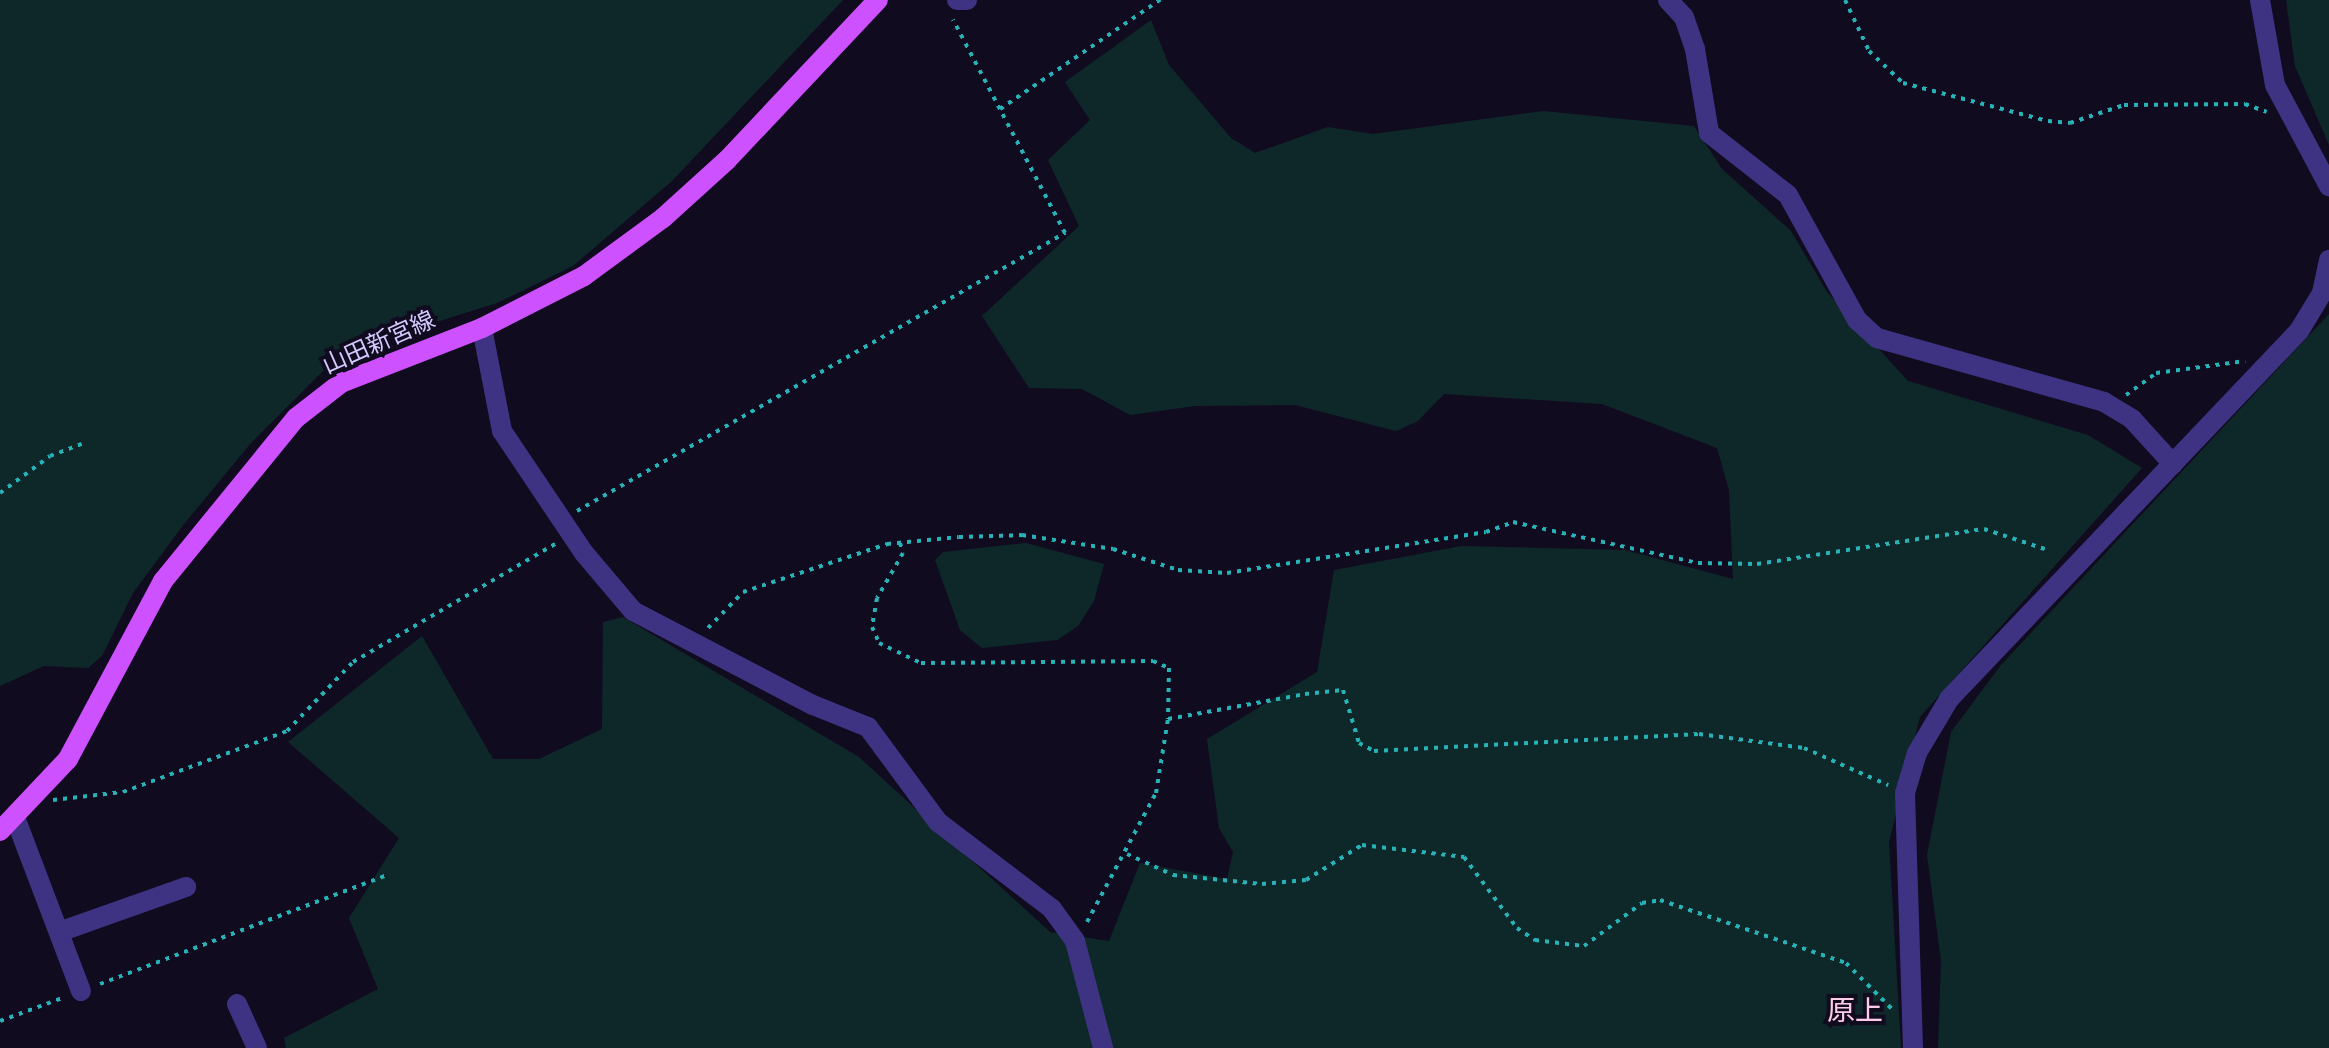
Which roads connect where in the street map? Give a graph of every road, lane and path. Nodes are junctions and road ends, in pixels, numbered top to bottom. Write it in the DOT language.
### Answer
graph roads {
  1 [pos="878,0"];
  2 [pos="967,0"];
  3 [pos="1160,0"];
  4 [pos="1668,0"];
  5 [pos="1845,0"];
  6 [pos="2260,0"];
  7 [pos="952,5"];
  8 [pos="1000,109"];
  9 [pos="2294,119"];
  10 [pos="2329,186"];
  11 [pos="2329,260"];
  12 [pos="482,328"];
  13 [pos="2264,368"];
  14 [pos="2114,409"];
  15 [pos="82,444"];
  16 [pos="2173,464"];
  17 [pos="0,493"];
  18 [pos="566,528"];
  19 [pos="900,543"];
  20 [pos="2045,549"];
  21 [pos="703,645"];
  22 [pos="1168,719"];
  23 [pos="1905,793"];
  24 [pos="39,794"];
  25 [pos="8,826"];
  26 [pos="1127,854"];
  27 [pos="389,874"];
  28 [pos="186,887"];
  29 [pos="59,932"];
  30 [pos="1075,941"];
  31 [pos="81,991"];
  32 [pos="237,1004"];
  33 [pos="1912,1014"];
  34 [pos="0,1021"];
  35 [pos="257,1048"];
  36 [pos="1103,1048"];
  37 [pos="1913,1048"];
  1 -- 12 [label="main road, 山田新宮線"];
  2 -- 7 [label="street"];
  3 -- 8 [label="path"];
  4 -- 14 [label="street"];
  5 -- 9 [label="path"];
  6 -- 9 [label="street"];
  7 -- 8 [label="path"];
  8 -- 18 [label="path"];
  9 -- 10 [label="street"];
  11 -- 13 [label="street"];
  12 -- 18 [label="street"];
  12 -- 24 [label="main road, 山田新宮線"];
  13 -- 14 [label="path"];
  13 -- 16 [label="street"];
  14 -- 16 [label="street"];
  15 -- 17 [label="path"];
  16 -- 23 [label="street"];
  18 -- 21 [label="street"];
  18 -- 24 [label="path"];
  19 -- 20 [label="path"];
  19 -- 21 [label="path"];
  19 -- 22 [label="path"];
  21 -- 30 [label="street"];
  22 -- 23 [label="path"];
  22 -- 26 [label="path"];
  23 -- 33 [label="street"];
  24 -- 25 [label="main road, 山田新宮線"];
  25 -- 29 [label="street"];
  26 -- 30 [label="path"];
  26 -- 33 [label="path"];
  27 -- 31 [label="path"];
  28 -- 29 [label="street"];
  29 -- 31 [label="street"];
  30 -- 36 [label="street"];
  31 -- 34 [label="path"];
  32 -- 35 [label="street"];
  33 -- 37 [label="street"];
}
